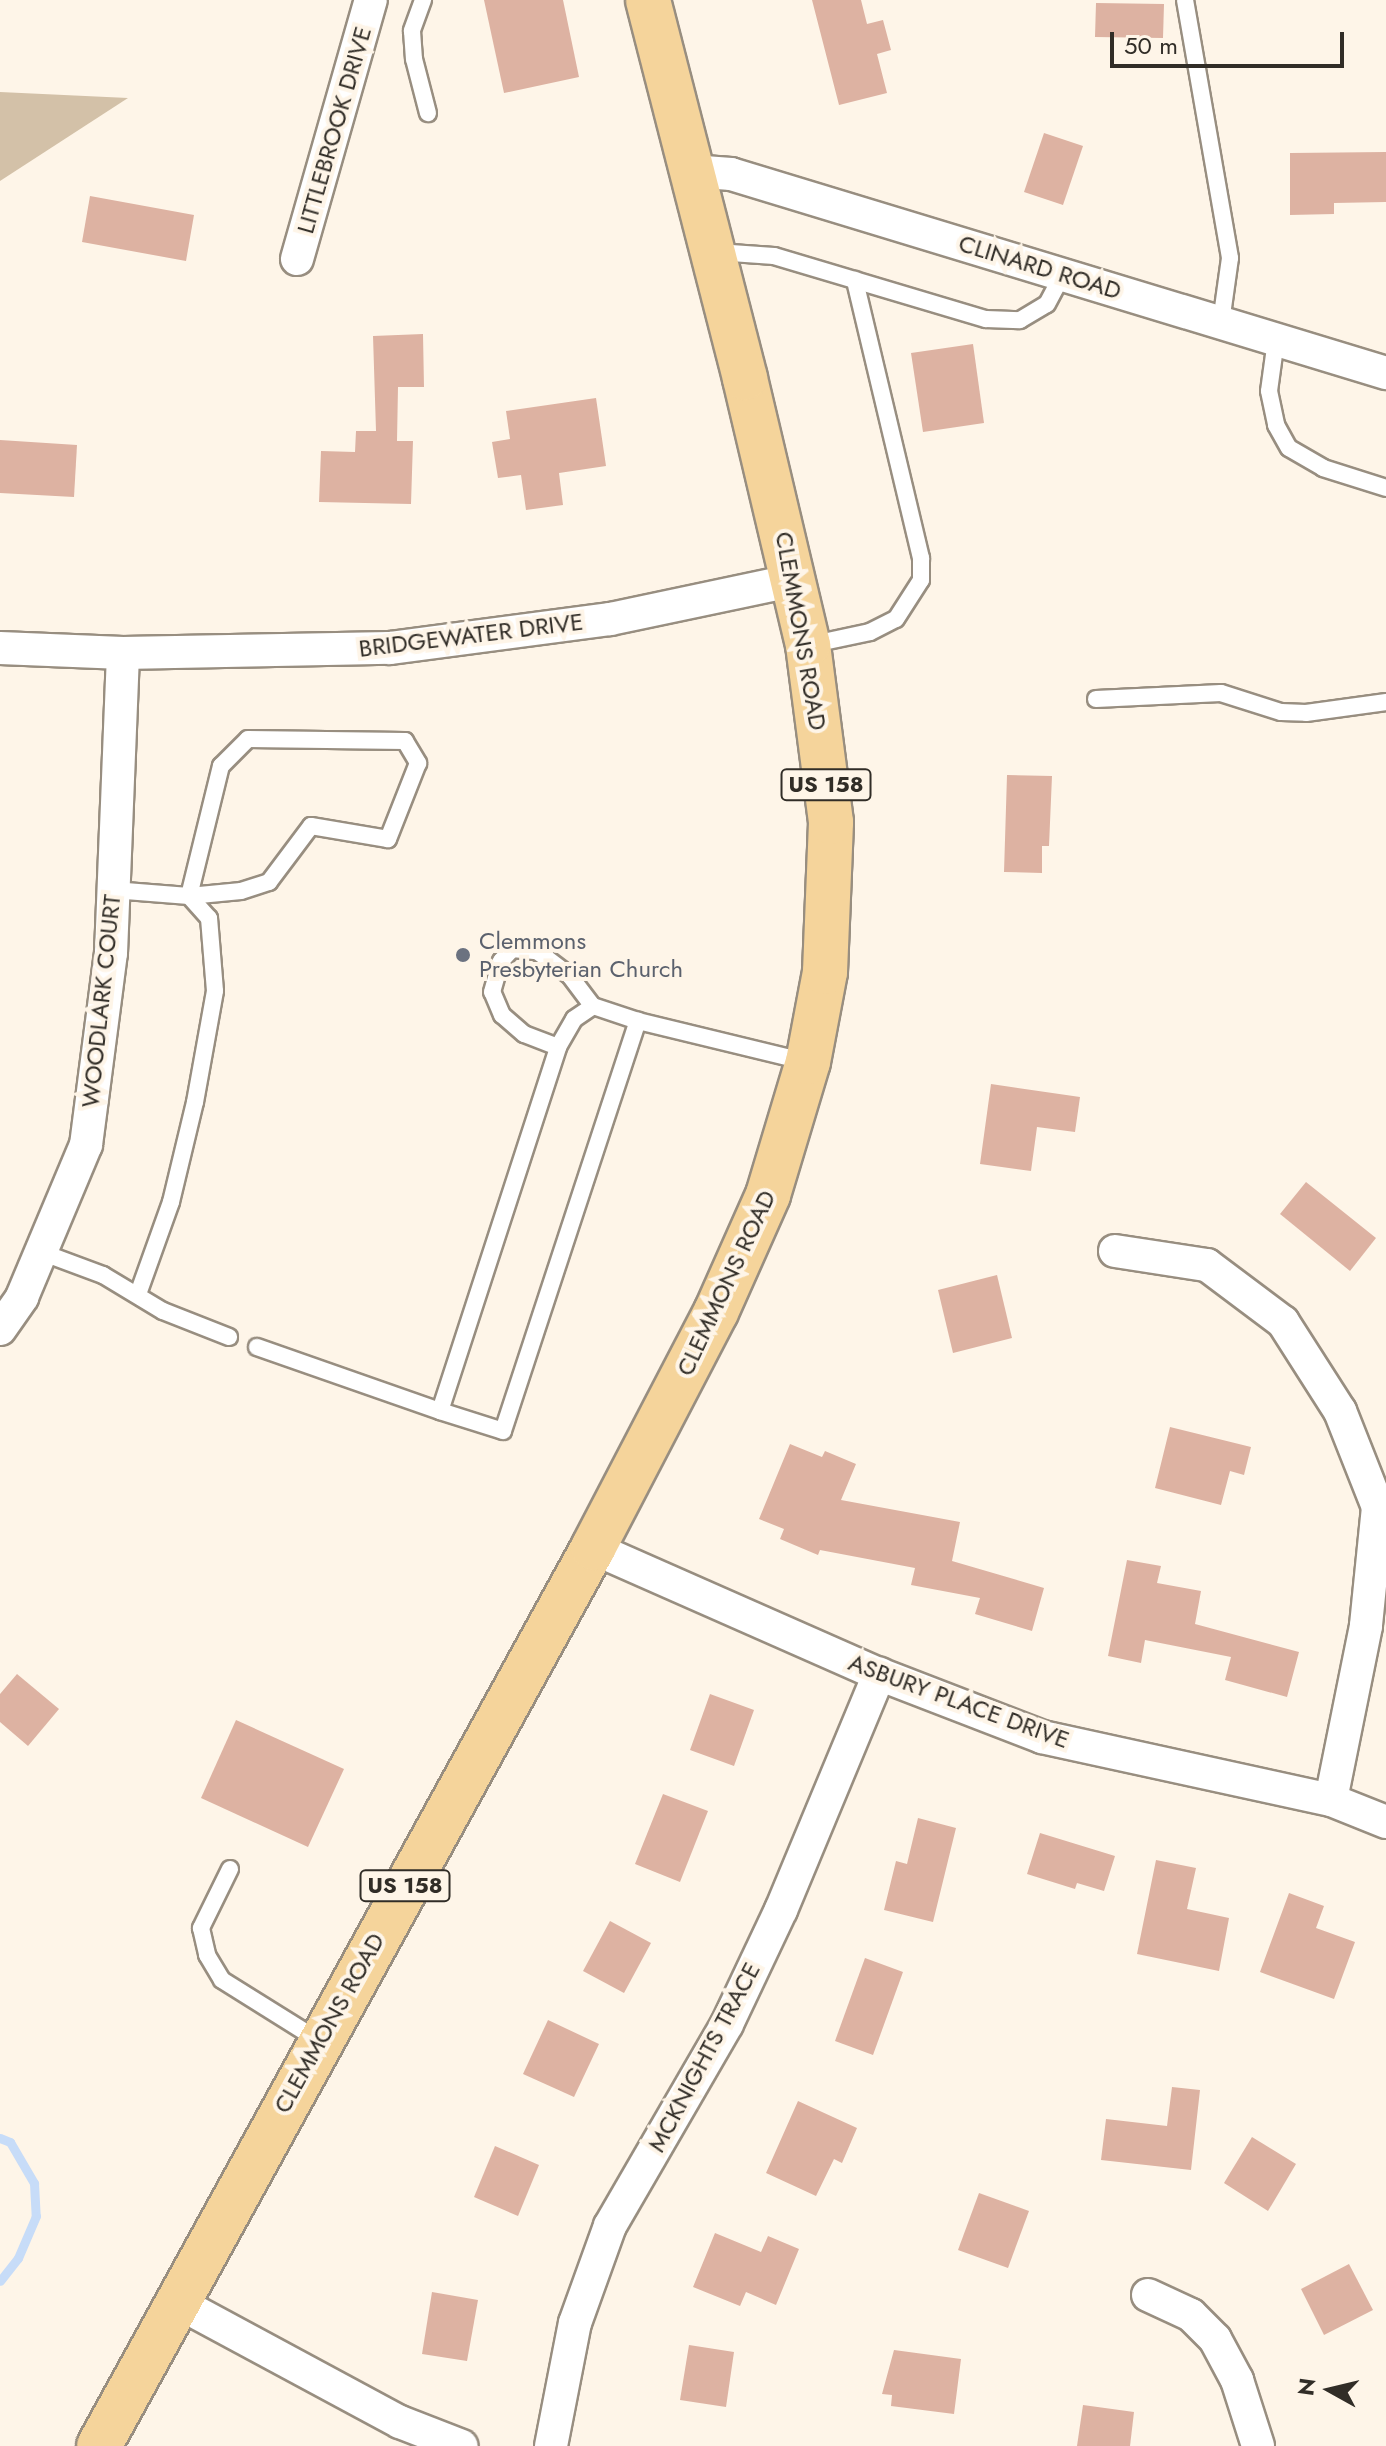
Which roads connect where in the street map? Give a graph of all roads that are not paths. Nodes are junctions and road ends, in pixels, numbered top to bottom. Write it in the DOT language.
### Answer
graph roads {
  1 [pos="371,0"];
  2 [pos="423,0"];
  3 [pos="648,0"];
  4 [pos="1185,0"];
  5 [pos="428,113"];
  6 [pos="691,171"];
  7 [pos="711,252"];
  8 [pos="297,259"];
  9 [pos="1063,274"];
  10 [pos="855,280"];
  11 [pos="1221,322"];
  12 [pos="1276,340"];
  13 [pos="1386,373"];
  14 [pos="1386,488"];
  15 [pos="795,580"];
  16 [pos="808,645"];
  17 [pos="0,648"];
  18 [pos="123,653"];
  19 [pos="1096,699"];
  20 [pos="1386,702"];
  21 [pos="113,890"];
  22 [pos="189,896"];
  23 [pos="593,1006"];
  24 [pos="638,1021"];
  25 [pos="558,1047"];
  26 [pos="808,1062"];
  27 [pos="1115,1251"];
  28 [pos="41,1252"];
  29 [pos="138,1294"];
  30 [pos="0,1329"];
  31 [pos="229,1337"];
  32 [pos="257,1347"];
  33 [pos="440,1411"];
  34 [pos="593,1548"];
  35 [pos="879,1674"];
  36 [pos="1331,1800"];
  37 [pos="1386,1822"];
  38 [pos="230,1869"];
  39 [pos="320,2040"];
  40 [pos="1148,2295"];
  41 [pos="175,2301"];
  42 [pos="99,2446"];
  43 [pos="462,2446"];
  44 [pos="551,2446"];
  45 [pos="1258,2446"];
  1 -- 8 [label="street, LITTLEBROOK DRIVE"];
  2 -- 5 [label="lane"];
  3 -- 6 [label="main road, CLEMMONS ROAD / US 158"];
  4 -- 11 [label="lane"];
  6 -- 7 [label="main road, CLEMMONS ROAD / US 158"];
  6 -- 9 [label="street, CLINARD ROAD"];
  7 -- 10 [label="lane"];
  7 -- 15 [label="main road, CLEMMONS ROAD / US 158"];
  9 -- 10 [label="lane"];
  9 -- 11 [label="street, CLINARD ROAD"];
  10 -- 16 [label="lane"];
  11 -- 12 [label="street, CLINARD ROAD"];
  12 -- 13 [label="street, CLINARD ROAD"];
  12 -- 14 [label="lane"];
  15 -- 16 [label="main road, CLEMMONS ROAD / US 158"];
  15 -- 18 [label="street, BRIDGEWATER DRIVE"];
  16 -- 26 [label="main road, CLEMMONS ROAD / US 158"];
  17 -- 18 [label="street, BRIDGEWATER DRIVE"];
  18 -- 21 [label="street, WOODLARK COURT"];
  19 -- 20 [label="lane"];
  21 -- 22 [label="lane"];
  21 -- 28 [label="street, WOODLARK COURT"];
  22 -- 22 [label="lane"];
  22 -- 29 [label="lane"];
  23 -- 24 [label="lane"];
  23 -- 25 [label="lane"];
  23 -- 25 [label="lane"];
  24 -- 26 [label="lane"];
  24 -- 33 [label="lane"];
  25 -- 33 [label="lane"];
  26 -- 34 [label="main road, CLEMMONS ROAD / US 158"];
  27 -- 36 [label="street"];
  28 -- 29 [label="lane"];
  28 -- 30 [label="street, WOODLARK COURT"];
  29 -- 31 [label="lane"];
  32 -- 33 [label="lane"];
  34 -- 35 [label="street, ASBURY PLACE DRIVE"];
  34 -- 39 [label="main road, CLEMMONS ROAD / US 158"];
  35 -- 36 [label="street, ASBURY PLACE DRIVE"];
  35 -- 44 [label="street, MCKNIGHTS TRACE"];
  36 -- 37 [label="street, ASBURY PLACE DRIVE"];
  38 -- 39 [label="lane"];
  39 -- 41 [label="main road, CLEMMONS ROAD / US 158"];
  40 -- 45 [label="street"];
  41 -- 42 [label="main road, CLEMMONS ROAD / US 158"];
  41 -- 43 [label="street"];
}
